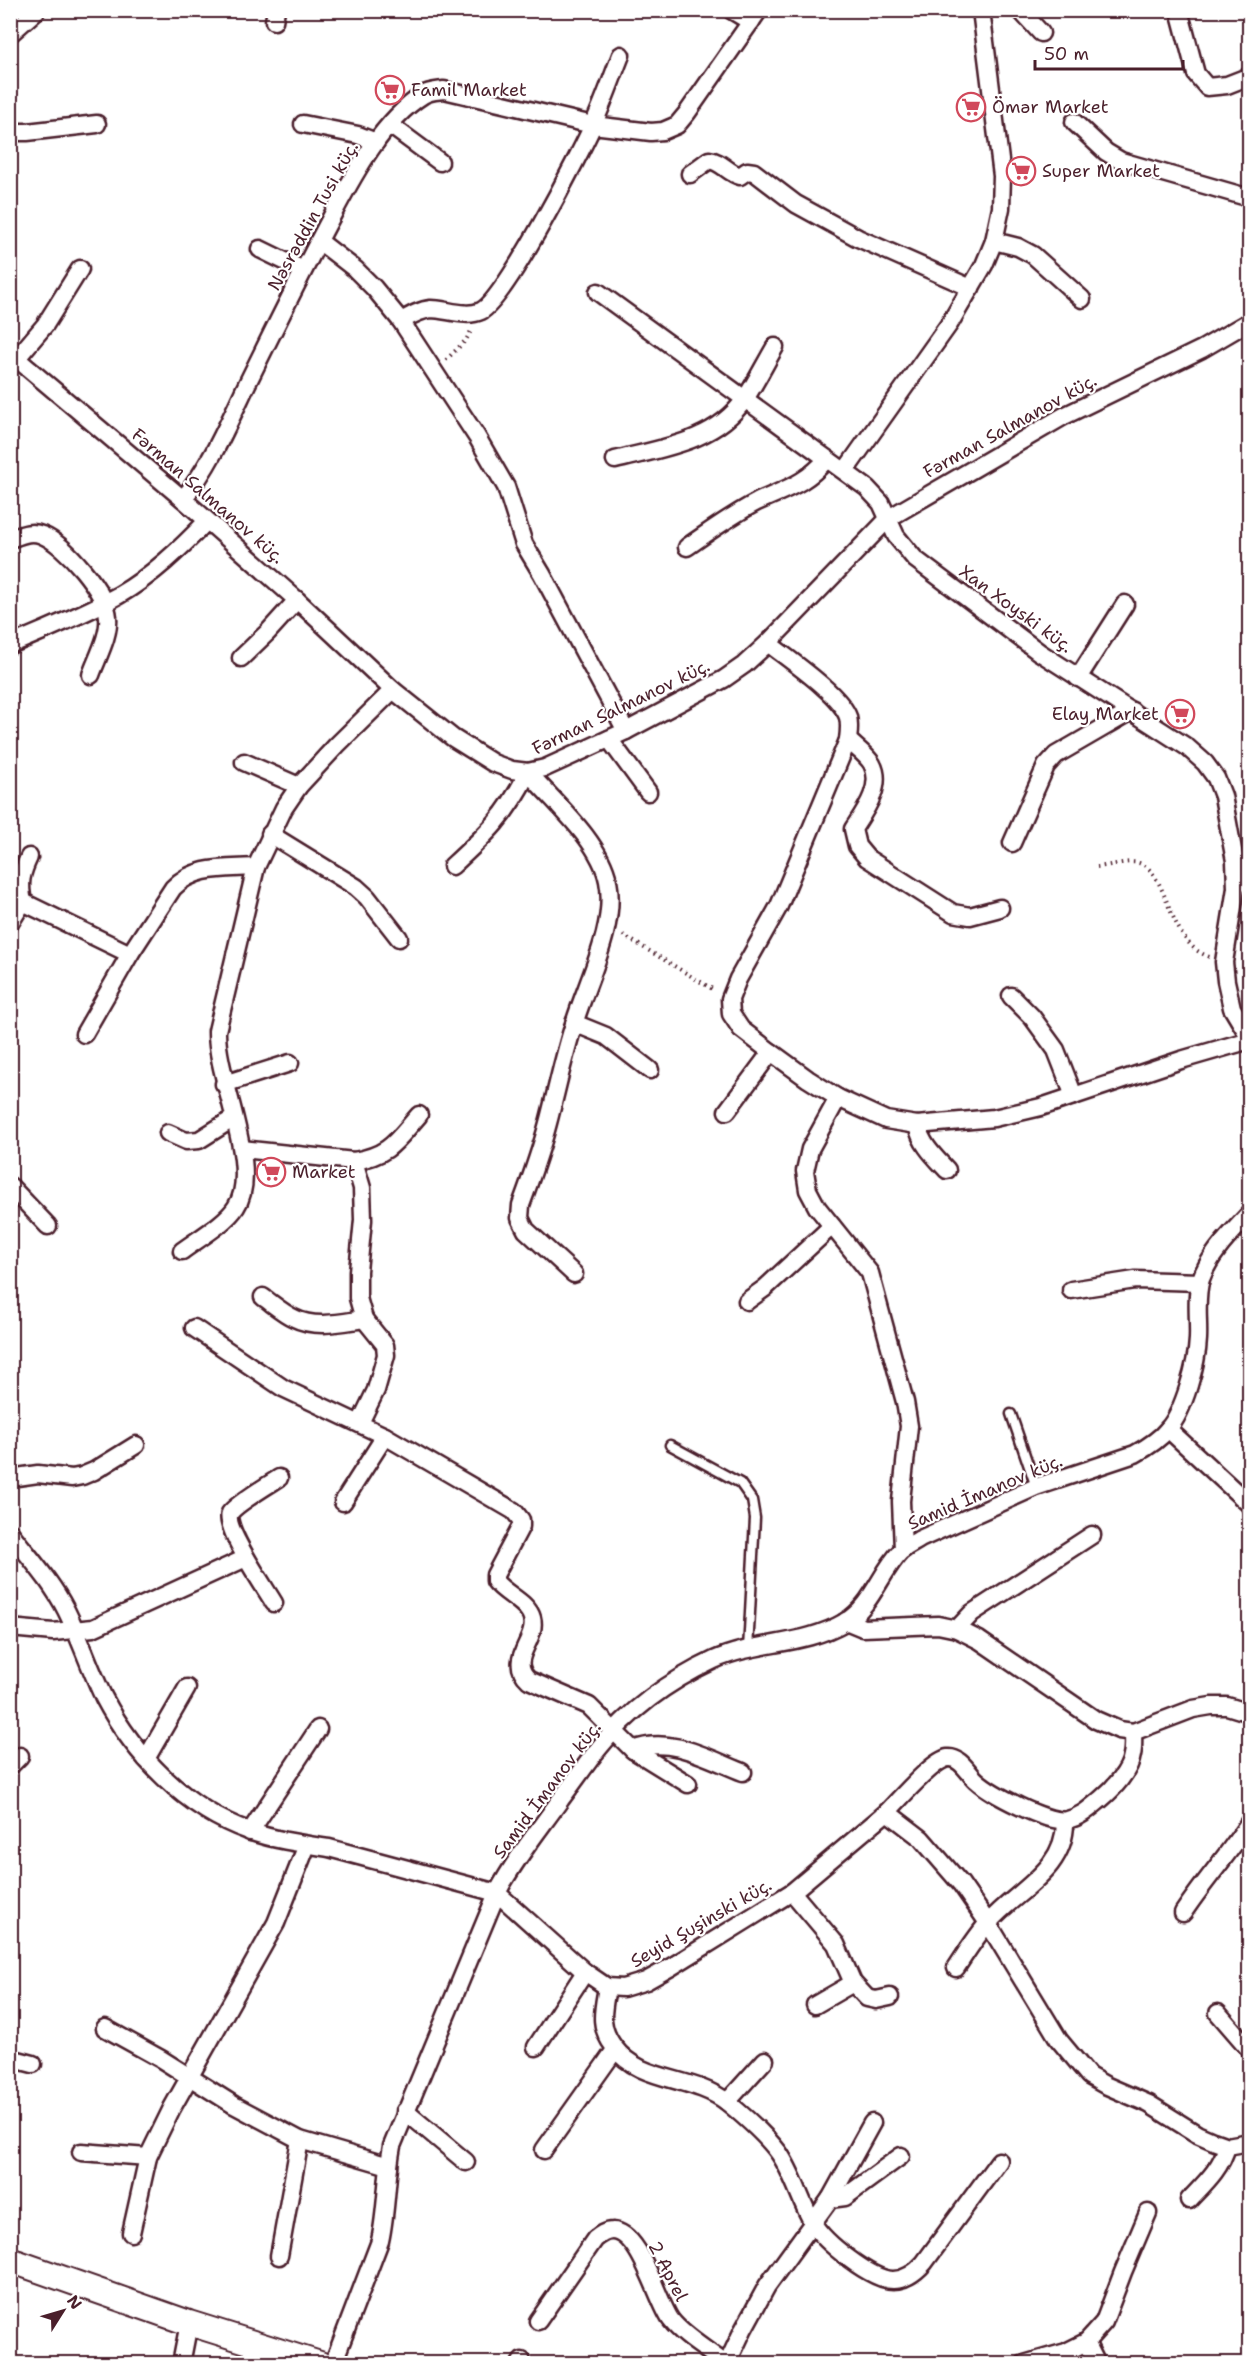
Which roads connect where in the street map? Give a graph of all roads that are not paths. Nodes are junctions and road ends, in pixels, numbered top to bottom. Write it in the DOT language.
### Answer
graph roads {
  1 [pos="37,10"];
  2 [pos="730,10"];
  3 [pos="981,10"];
  4 [pos="1020,10"];
  5 [pos="1179,10"];
  6 [pos="755,16"];
  7 [pos="1041,33"];
  8 [pos="10,34"];
  9 [pos="621,55"];
  10 [pos="1250,76"];
  11 [pos="1074,122"];
  12 [pos="97,124"];
  13 [pos="303,124"];
  14 [pos="390,125"];
  15 [pos="593,125"];
  16 [pos="10,132"];
  17 [pos="376,142"];
  18 [pos="440,162"];
  19 [pos="690,174"];
  20 [pos="1250,198"];
  21 [pos="319,241"];
  22 [pos="994,241"];
  23 [pos="260,249"];
  24 [pos="80,269"];
  25 [pos="303,270"];
  26 [pos="971,288"];
  27 [pos="598,292"];
  28 [pos="1082,299"];
  29 [pos="401,321"];
  30 [pos="1250,321"];
  31 [pos="775,347"];
  32 [pos="14,355"];
  33 [pos="744,400"];
  34 [pos="827,459"];
  35 [pos="615,460"];
  36 [pos="845,471"];
  37 [pos="183,499"];
  38 [pos="889,518"];
  39 [pos="207,521"];
  40 [pos="10,539"];
  41 [pos="687,547"];
  42 [pos="297,600"];
  43 [pos="104,602"];
  44 [pos="1125,603"];
  45 [pos="768,643"];
  46 [pos="10,645"];
  47 [pos="241,658"];
  48 [pos="91,675"];
  49 [pos="1078,678"];
  50 [pos="393,690"];
  51 [pos="1132,711"];
  52 [pos="626,731"];
  53 [pos="609,739"];
  54 [pos="848,740"];
  55 [pos="244,762"];
  56 [pos="528,772"];
  57 [pos="299,786"];
  58 [pos="648,792"];
  59 [pos="270,834"];
  60 [pos="1012,843"];
  61 [pos="29,857"];
  62 [pos="452,866"];
  63 [pos="256,867"];
  64 [pos="23,902"];
  65 [pos="1000,908"];
  66 [pos="10,923"];
  67 [pos="399,938"];
  68 [pos="130,954"];
  69 [pos="1011,996"];
  70 [pos="574,1023"];
  71 [pos="84,1034"];
  72 [pos="1250,1039"];
  73 [pos="771,1052"];
  74 [pos="290,1062"];
  75 [pos="650,1070"];
  76 [pos="224,1084"];
  77 [pos="1074,1096"];
  78 [pos="838,1098"];
  79 [pos="727,1111"];
  80 [pos="419,1115"];
  81 [pos="234,1118"];
  82 [pos="916,1125"];
  83 [pos="168,1133"];
  84 [pos="242,1149"];
  85 [pos="354,1161"];
  86 [pos="947,1170"];
  87 [pos="10,1186"];
  88 [pos="1250,1213"];
  89 [pos="48,1226"];
  90 [pos="832,1226"];
  91 [pos="182,1251"];
  92 [pos="574,1274"];
  93 [pos="1200,1282"];
  94 [pos="1071,1290"];
  95 [pos="263,1297"];
  96 [pos="747,1300"];
  97 [pos="364,1319"];
  98 [pos="194,1328"];
  99 [pos="1011,1414"];
  100 [pos="360,1423"];
  101 [pos="1168,1429"];
  102 [pos="385,1436"];
  103 [pos="136,1445"];
  104 [pos="670,1445"];
  105 [pos="10,1478"];
  106 [pos="279,1478"];
  107 [pos="1036,1487"];
  108 [pos="343,1502"];
  109 [pos="1250,1506"];
  110 [pos="10,1532"];
  111 [pos="1092,1535"];
  112 [pos="903,1550"];
  113 [pos="246,1558"];
  114 [pos="274,1603"];
  115 [pos="846,1621"];
  116 [pos="10,1628"];
  117 [pos="957,1629"];
  118 [pos="75,1631"];
  119 [pos="748,1650"];
  120 [pos="187,1688"];
  121 [pos="1250,1713"];
  122 [pos="318,1730"];
  123 [pos="614,1732"];
  124 [pos="1133,1732"];
  125 [pos="633,1750"];
  126 [pos="146,1759"];
  127 [pos="743,1772"];
  128 [pos="688,1784"];
  129 [pos="887,1812"];
  130 [pos="1065,1821"];
  131 [pos="1250,1821"];
  132 [pos="250,1832"];
  133 [pos="307,1845"];
  134 [pos="792,1892"];
  135 [pos="497,1893"];
  136 [pos="1184,1913"];
  137 [pos="987,1923"];
  138 [pos="956,1968"];
  139 [pos="585,1972"];
  140 [pos="853,1983"];
  141 [pos="607,1987"];
  142 [pos="890,1997"];
  143 [pos="815,2005"];
  144 [pos="1218,2013"];
  145 [pos="105,2028"];
  146 [pos="536,2047"];
  147 [pos="615,2050"];
  148 [pos="1250,2050"];
  149 [pos="10,2058"];
  150 [pos="765,2060"];
  151 [pos="33,2064"];
  152 [pos="189,2077"];
  153 [pos="727,2102"];
  154 [pos="405,2111"];
  155 [pos="872,2123"];
  156 [pos="300,2140"];
  157 [pos="1250,2142"];
  158 [pos="1227,2146"];
  159 [pos="544,2150"];
  160 [pos="81,2152"];
  161 [pos="901,2156"];
  162 [pos="148,2157"];
  163 [pos="466,2162"];
  164 [pos="999,2162"];
  165 [pos="388,2166"];
  166 [pos="830,2199"];
  167 [pos="1190,2200"];
  168 [pos="1148,2213"];
  169 [pos="813,2223"];
  170 [pos="131,2233"];
  171 [pos="279,2256"];
  172 [pos="10,2260"];
  173 [pos="538,2321"];
  174 [pos="189,2323"];
  175 [pos="1086,2342"];
  176 [pos="180,2364"];
  177 [pos="320,2364"];
  178 [pos="333,2364"];
  179 [pos="726,2364"];
  180 [pos="1024,2364"];
  181 [pos="1097,2364"];
  1 -- 8 [label="street"];
  2 -- 6 [label="street"];
  3 -- 22 [label="street"];
  4 -- 7 [label="street"];
  5 -- 10 [label="street"];
  6 -- 15 [label="street, Nəsrəddin Tusi küç."];
  9 -- 15 [label="street"];
  11 -- 20 [label="street"];
  12 -- 16 [label="street"];
  13 -- 17 [label="street"];
  14 -- 15 [label="street, Nəsrəddin Tusi küç."];
  14 -- 17 [label="street, Nəsrəddin Tusi küç."];
  14 -- 18 [label="street"];
  15 -- 29 [label="street"];
  17 -- 21 [label="street, Nəsrəddin Tusi küç."];
  19 -- 26 [label="street"];
  21 -- 25 [label="street, Nəsrəddin Tusi küç."];
  21 -- 29 [label="street"];
  22 -- 26 [label="street"];
  22 -- 28 [label="street"];
  23 -- 25 [label="street"];
  24 -- 32 [label="street"];
  25 -- 37 [label="street, Nəsrəddin Tusi küç."];
  26 -- 36 [label="street"];
  27 -- 33 [label="street, Xan Xoyski küç."];
  29 -- 52 [label="street"];
  30 -- 38 [label="street, Fərman Salmanov küç."];
  31 -- 33 [label="street"];
  32 -- 37 [label="street, Fərman Salmanov küç."];
  33 -- 34 [label="street, Xan Xoyski küç."];
  33 -- 35 [label="street"];
  34 -- 36 [label="street, Xan Xoyski küç."];
  34 -- 41 [label="street"];
  36 -- 38 [label="street, Xan Xoyski küç."];
  37 -- 39 [label="street, Fərman Salmanov küç."];
  38 -- 45 [label="street, Fərman Salmanov küç."];
  38 -- 49 [label="street, Xan Xoyski küç."];
  39 -- 42 [label="street, Fərman Salmanov küç."];
  39 -- 43 [label="street"];
  40 -- 43 [label="street"];
  42 -- 47 [label="street"];
  42 -- 50 [label="street, Fərman Salmanov küç."];
  43 -- 46 [label="street"];
  43 -- 48 [label="street"];
  44 -- 49 [label="street"];
  45 -- 52 [label="street, Fərman Salmanov küç."];
  45 -- 54 [label="street"];
  49 -- 51 [label="street, Xan Xoyski küç."];
  50 -- 56 [label="street, Fərman Salmanov küç."];
  50 -- 57 [label="street"];
  51 -- 60 [label="street"];
  51 -- 72 [label="street, Xan Xoyski küç."];
  52 -- 53 [label="street, Fərman Salmanov küç."];
  53 -- 56 [label="street, Fərman Salmanov küç."];
  53 -- 58 [label="street"];
  54 -- 65 [label="street"];
  54 -- 73 [label="street"];
  55 -- 57 [label="street"];
  56 -- 62 [label="street"];
  56 -- 70 [label="street"];
  57 -- 59 [label="street"];
  59 -- 63 [label="street"];
  59 -- 67 [label="street"];
  61 -- 64 [label="street"];
  63 -- 68 [label="street"];
  63 -- 76 [label="street"];
  64 -- 66 [label="street"];
  64 -- 68 [label="street"];
  68 -- 71 [label="street"];
  69 -- 77 [label="street"];
  70 -- 75 [label="street"];
  70 -- 92 [label="street"];
  72 -- 77 [label="street"];
  73 -- 78 [label="street"];
  73 -- 79 [label="street"];
  74 -- 76 [label="street"];
  76 -- 81 [label="street"];
  77 -- 82 [label="street"];
  78 -- 82 [label="street"];
  78 -- 90 [label="street"];
  80 -- 85 [label="street"];
  81 -- 83 [label="street"];
  81 -- 84 [label="street"];
  82 -- 86 [label="street"];
  84 -- 85 [label="street"];
  84 -- 91 [label="street"];
  85 -- 97 [label="street"];
  87 -- 89 [label="street"];
  88 -- 93 [label="street, Samid İmanov küç."];
  90 -- 96 [label="street"];
  90 -- 112 [label="street"];
  93 -- 94 [label="street"];
  93 -- 101 [label="street, Samid İmanov küç."];
  95 -- 97 [label="street"];
  97 -- 100 [label="street"];
  98 -- 100 [label="street"];
  99 -- 107 [label="lane"];
  100 -- 102 [label="street"];
  101 -- 107 [label="street, Samid İmanov küç."];
  101 -- 109 [label="street"];
  102 -- 108 [label="street"];
  102 -- 123 [label="street"];
  103 -- 105 [label="street"];
  104 -- 119 [label="lane"];
  106 -- 113 [label="street"];
  107 -- 112 [label="street, Samid İmanov küç."];
  110 -- 118 [label="street"];
  111 -- 117 [label="street"];
  112 -- 115 [label="street, Samid İmanov küç."];
  113 -- 114 [label="street"];
  113 -- 118 [label="street"];
  115 -- 117 [label="street"];
  115 -- 119 [label="street, Samid İmanov küç."];
  116 -- 118 [label="street"];
  117 -- 124 [label="street"];
  118 -- 126 [label="street"];
  119 -- 123 [label="street, Samid İmanov küç."];
  120 -- 126 [label="street"];
  121 -- 124 [label="street"];
  122 -- 132 [label="street"];
  123 -- 125 [label="street"];
  123 -- 135 [label="street, Samid İmanov küç."];
  124 -- 130 [label="street"];
  125 -- 127 [label="street"];
  125 -- 128 [label="street"];
  126 -- 132 [label="street"];
  129 -- 130 [label="street, Seyid Şuşinski küç."];
  129 -- 134 [label="street, Seyid Şuşinski küç."];
  129 -- 137 [label="street"];
  130 -- 137 [label="street"];
  131 -- 136 [label="street"];
  132 -- 133 [label="street"];
  133 -- 135 [label="street"];
  133 -- 152 [label="street"];
  134 -- 140 [label="street"];
  134 -- 141 [label="street, Seyid Şuşinski küç."];
  135 -- 139 [label="street"];
  135 -- 154 [label="street, Samid İmanov küç."];
  137 -- 138 [label="street"];
  137 -- 158 [label="street"];
  139 -- 141 [label="street"];
  139 -- 146 [label="street"];
  140 -- 142 [label="street"];
  140 -- 143 [label="street"];
  141 -- 147 [label="street"];
  144 -- 148 [label="street"];
  145 -- 152 [label="street"];
  147 -- 153 [label="street"];
  147 -- 159 [label="street"];
  149 -- 151 [label="street"];
  150 -- 153 [label="street"];
  152 -- 156 [label="street"];
  152 -- 162 [label="street"];
  153 -- 169 [label="street"];
  154 -- 163 [label="street"];
  154 -- 165 [label="street, Samid İmanov küç."];
  155 -- 166 [label="street"];
  156 -- 165 [label="street"];
  156 -- 171 [label="street"];
  157 -- 158 [label="street"];
  158 -- 167 [label="street"];
  160 -- 162 [label="street"];
  161 -- 166 [label="street"];
  162 -- 170 [label="street"];
  164 -- 169 [label="street"];
  165 -- 178 [label="street, Samid İmanov küç."];
  166 -- 169 [label="street"];
  168 -- 175 [label="street"];
  169 -- 179 [label="street"];
  172 -- 174 [label="street"];
  173 -- 179 [label="street, 2 Aprel"];
  174 -- 176 [label="street"];
  174 -- 177 [label="street"];
  175 -- 180 [label="street"];
  175 -- 181 [label="street"];
}
